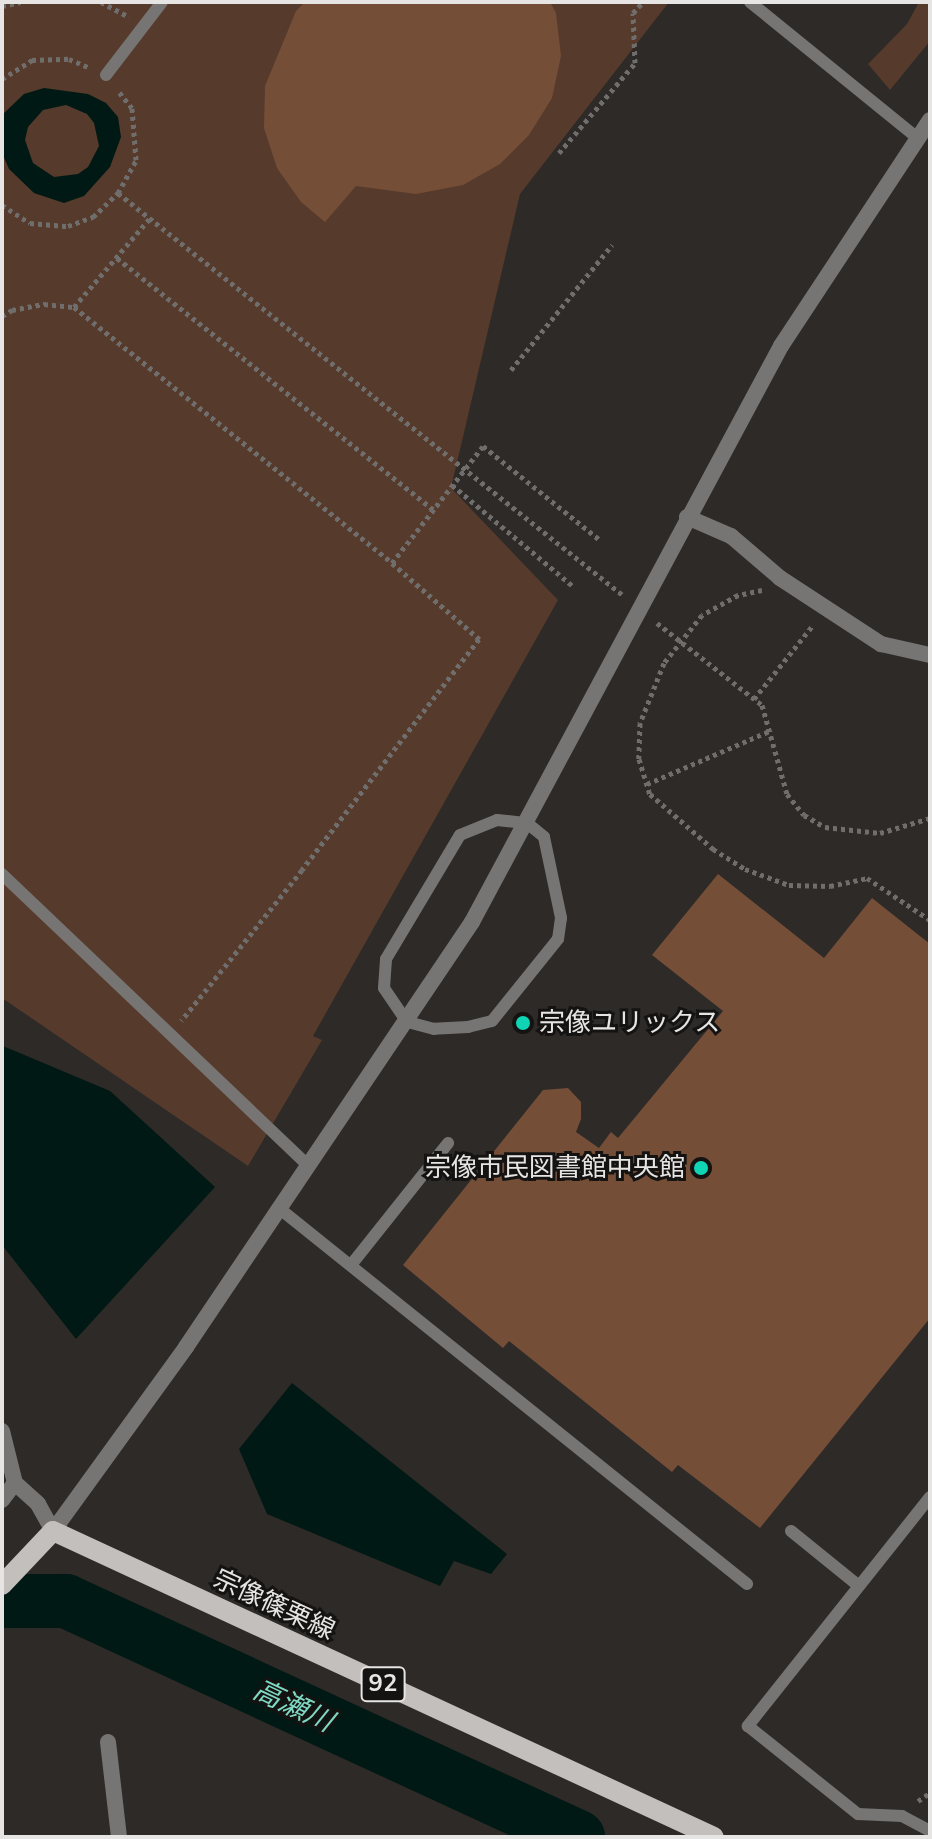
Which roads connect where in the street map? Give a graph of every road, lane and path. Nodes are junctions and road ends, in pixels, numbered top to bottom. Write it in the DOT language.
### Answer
graph roads {
  1 [pos="21,2"];
  2 [pos="101,2"];
  3 [pos="162,2"];
  4 [pos="643,2"];
  5 [pos="750,2"];
  6 [pos="2,6"];
  7 [pos="144,25"];
  8 [pos="106,75"];
  9 [pos="2,79"];
  10 [pos="930,120"];
  11 [pos="916,137"];
  12 [pos="559,153"];
  13 [pos="118,193"];
  14 [pos="2,205"];
  15 [pos="150,218"];
  16 [pos="612,245"];
  17 [pos="117,258"];
  18 [pos="74,307"];
  19 [pos="2,316"];
  20 [pos="511,370"];
  21 [pos="465,468"];
  22 [pos="452,485"];
  23 [pos="433,509"];
  24 [pos="687,517"];
  25 [pos="600,540"];
  26 [pos="392,563"];
  27 [pos="789,584"];
  28 [pos="573,586"];
  29 [pos="627,599"];
  30 [pos="826,608"];
  31 [pos="651,618"];
  32 [pos="930,655"];
  33 [pos="754,699"];
  34 [pos="772,730"];
  35 [pos="647,784"];
  36 [pos="930,818"];
  37 [pos="527,823"];
  38 [pos="2,874"];
  39 [pos="930,920"];
  40 [pos="407,1022"];
  41 [pos="170,1034"];
  42 [pos="448,1143"];
  43 [pos="309,1166"];
  44 [pos="280,1209"];
  45 [pos="351,1265"];
  46 [pos="2,1431"];
  47 [pos="15,1483"];
  48 [pos="930,1497"];
  49 [pos="2,1500"];
  50 [pos="53,1531"];
  51 [pos="791,1531"];
  52 [pos="747,1584"];
  53 [pos="2,1585"];
  54 [pos="859,1586"];
  55 [pos="108,1742"];
  56 [pos="930,1831"];
  57 [pos="119,1837"];
  58 [pos="714,1837"];
  1 -- 6 [label="path"];
  2 -- 7 [label="path"];
  3 -- 7 [label="lane"];
  4 -- 12 [label="path"];
  5 -- 11 [label="lane"];
  7 -- 8 [label="lane"];
  8 -- 9 [label="path"];
  8 -- 13 [label="path"];
  10 -- 11 [label="street"];
  11 -- 24 [label="street"];
  13 -- 14 [label="path"];
  13 -- 15 [label="path"];
  15 -- 17 [label="path"];
  15 -- 21 [label="path"];
  16 -- 20 [label="path"];
  17 -- 18 [label="path"];
  17 -- 23 [label="path"];
  18 -- 19 [label="path"];
  18 -- 26 [label="path"];
  21 -- 22 [label="path"];
  21 -- 25 [label="path"];
  21 -- 29 [label="path"];
  22 -- 23 [label="path"];
  22 -- 28 [label="path"];
  23 -- 26 [label="path"];
  24 -- 27 [label="street"];
  24 -- 37 [label="street"];
  26 -- 41 [label="path"];
  27 -- 30 [label="street"];
  27 -- 35 [label="path"];
  30 -- 32 [label="street"];
  30 -- 33 [label="path"];
  31 -- 33 [label="path"];
  33 -- 34 [label="path"];
  34 -- 35 [label="path"];
  34 -- 36 [label="path"];
  35 -- 39 [label="path"];
  37 -- 40 [label="street"];
  37 -- 40 [label="lane"];
  37 -- 40 [label="lane"];
  38 -- 41 [label="lane"];
  40 -- 43 [label="street"];
  41 -- 43 [label="lane"];
  42 -- 45 [label="lane"];
  43 -- 44 [label="street"];
  44 -- 45 [label="lane"];
  44 -- 50 [label="street"];
  45 -- 52 [label="lane"];
  46 -- 47 [label="street"];
  47 -- 49 [label="street"];
  47 -- 50 [label="street"];
  48 -- 54 [label="lane"];
  50 -- 53 [label="main road"];
  50 -- 58 [label="main road, 宗像篠栗線 / 92"];
  51 -- 54 [label="lane"];
  54 -- 56 [label="lane"];
  55 -- 57 [label="street"];
}
